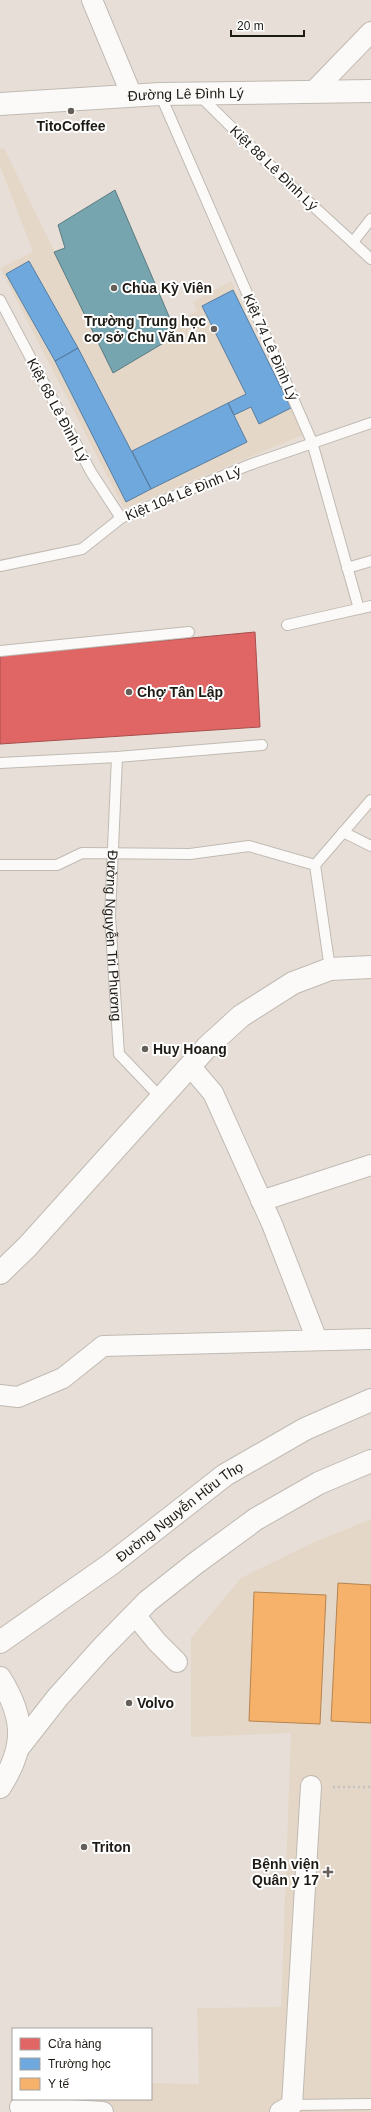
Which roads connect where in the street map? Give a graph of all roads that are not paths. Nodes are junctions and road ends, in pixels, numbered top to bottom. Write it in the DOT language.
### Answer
graph roads {
  1 [pos="92,0"];
  2 [pos="371,32"];
  3 [pos="371,91"];
  4 [pos="313,92"];
  5 [pos="198,93"];
  6 [pos="160,94"];
  7 [pos="132,96"];
  8 [pos="0,104"];
  9 [pos="371,219"];
  10 [pos="353,242"];
  11 [pos="371,259"];
  12 [pos="0,300"];
  13 [pos="371,423"];
  14 [pos="312,442"];
  15 [pos="121,518"];
  16 [pos="371,561"];
  17 [pos="0,566"];
  18 [pos="347,568"];
  19 [pos="371,606"];
  20 [pos="359,609"];
  21 [pos="287,625"];
  22 [pos="190,632"];
  23 [pos="0,652"];
  24 [pos="262,745"];
  25 [pos="117,757"];
  26 [pos="0,762"];
  27 [pos="371,800"];
  28 [pos="343,832"];
  29 [pos="371,846"];
  30 [pos="112,853"];
  31 [pos="0,865"];
  32 [pos="315,865"];
  33 [pos="371,967"];
  34 [pos="330,969"];
  35 [pos="190,1066"];
  36 [pos="161,1098"];
  37 [pos="371,1165"];
  38 [pos="261,1201"];
  39 [pos="0,1273"];
  40 [pos="371,1339"];
  41 [pos="316,1340"];
  42 [pos="0,1395"];
  43 [pos="371,1400"];
  44 [pos="371,1461"];
  45 [pos="135,1615"];
  46 [pos="0,1642"];
  47 [pos="178,1662"];
  48 [pos="0,1678"];
  49 [pos="18,1748"];
  50 [pos="311,1786"];
  51 [pos="0,1787"];
  52 [pos="371,2104"];
  53 [pos="20,2107"];
  54 [pos="286,2108"];
  55 [pos="103,2112"];
  1 -- 7 [label="street"];
  2 -- 4 [label="street"];
  3 -- 4 [label="main road, Đường Lê Đình Lý"];
  4 -- 5 [label="main road, Đường Lê Đình Lý"];
  5 -- 6 [label="main road, Đường Lê Đình Lý"];
  5 -- 10 [label="lane, Kiệt 88 Lê Đình Lý"];
  6 -- 7 [label="main road, Đường Lê Đình Lý"];
  6 -- 14 [label="lane, Kiệt 74 Lê Đình Lý"];
  7 -- 8 [label="main road, Đường Lê Đình Lý"];
  9 -- 10 [label="lane"];
  10 -- 11 [label="lane, Kiệt 88 Lê Đình Lý"];
  12 -- 15 [label="lane, Kiệt 68 Lê Đình Lý"];
  13 -- 14 [label="lane, Kiệt 104 Lê Đình Lý"];
  14 -- 15 [label="lane, Kiệt 104 Lê Đình Lý"];
  14 -- 18 [label="lane, Kiệt 74 Lê Đình Lý"];
  15 -- 17 [label="lane, Kiệt 104 Lê Đình Lý"];
  16 -- 18 [label="lane"];
  18 -- 20 [label="lane, Kiệt 74 Lê Đình Lý"];
  19 -- 20 [label="lane"];
  20 -- 21 [label="lane"];
  22 -- 23 [label="lane"];
  24 -- 25 [label="lane"];
  25 -- 26 [label="lane"];
  25 -- 30 [label="lane, Đường Nguyễn Tri Phương"];
  27 -- 28 [label="lane"];
  28 -- 29 [label="lane"];
  28 -- 32 [label="lane"];
  30 -- 31 [label="lane"];
  30 -- 32 [label="lane"];
  30 -- 36 [label="lane, Đường Nguyễn Tri Phương"];
  32 -- 34 [label="lane"];
  33 -- 34 [label="main road"];
  34 -- 35 [label="main road"];
  35 -- 36 [label="main road"];
  35 -- 38 [label="street"];
  36 -- 39 [label="main road"];
  37 -- 38 [label="street"];
  38 -- 41 [label="street"];
  40 -- 41 [label="street"];
  41 -- 42 [label="street"];
  43 -- 46 [label="main road, Đường Nguyễn Hữu Thọ"];
  44 -- 45 [label="main road"];
  45 -- 47 [label="street"];
  45 -- 49 [label="main road"];
  48 -- 49 [label="main road"];
  49 -- 51 [label="main road"];
  50 -- 54 [label="street"];
  52 -- 54 [label="lane"];
  53 -- 55 [label="street"];
}
